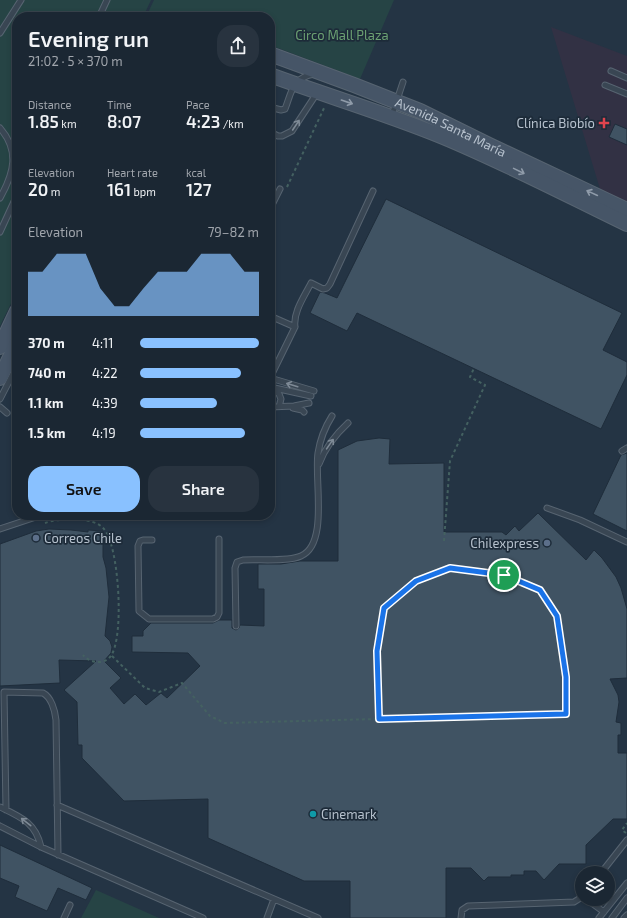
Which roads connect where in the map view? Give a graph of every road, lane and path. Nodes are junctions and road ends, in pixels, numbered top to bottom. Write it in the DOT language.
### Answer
graph roads {
  1 [pos="21,0"];
  2 [pos="107,0"];
  3 [pos="13,12"];
  4 [pos="102,12"];
  5 [pos="12,14"];
  6 [pos="0,33"];
  7 [pos="275,56"];
  8 [pos="611,71"];
  9 [pos="322,73"];
  10 [pos="275,77"];
  11 [pos="627,78"];
  12 [pos="403,82"];
  13 [pos="294,84"];
  14 [pos="605,84"];
  15 [pos="323,94"];
  16 [pos="627,94"];
  17 [pos="396,101"];
  18 [pos="275,108"];
  19 [pos="391,117"];
  20 [pos="0,128"];
  21 [pos="275,134"];
  22 [pos="12,145"];
  23 [pos="12,166"];
  24 [pos="283,189"];
  25 [pos="373,191"];
  26 [pos="0,198"];
  27 [pos="275,201"];
  28 [pos="12,206"];
  29 [pos="627,210"];
  30 [pos="627,224"];
  31 [pos="0,232"];
  32 [pos="275,318"];
  33 [pos="12,322"];
  34 [pos="295,328"];
  35 [pos="0,347"];
  36 [pos="12,353"];
  37 [pos="275,368"];
  38 [pos="474,368"];
  39 [pos="12,376"];
  40 [pos="0,378"];
  41 [pos="275,380"];
  42 [pos="275,388"];
  43 [pos="275,391"];
  44 [pos="0,399"];
  45 [pos="309,403"];
  46 [pos="0,406"];
  47 [pos="275,407"];
  48 [pos="279,407"];
  49 [pos="275,408"];
  50 [pos="304,412"];
  51 [pos="7,413"];
  52 [pos="332,416"];
  53 [pos="348,423"];
  54 [pos="627,448"];
  55 [pos="622,451"];
  56 [pos="318,468"];
  57 [pos="547,508"];
  58 [pos="27,520"];
  59 [pos="53,520"];
  60 [pos="81,520"];
  61 [pos="40,525"];
  62 [pos="0,529"];
  63 [pos="219,539"];
  64 [pos="152,540"];
  65 [pos="444,541"];
  66 [pos="627,542"];
  67 [pos="236,626"];
  68 [pos="83,655"];
  69 [pos="112,656"];
  70 [pos="379,719"];
  71 [pos="57,805"];
  72 [pos="0,807"];
  73 [pos="6,810"];
  74 [pos="627,823"];
  75 [pos="0,826"];
  76 [pos="627,834"];
  77 [pos="626,842"];
  78 [pos="41,847"];
  79 [pos="58,855"];
  80 [pos="607,866"];
  81 [pos="627,883"];
  82 [pos="627,898"];
  83 [pos="274,899"];
  84 [pos="575,901"];
  85 [pos="70,905"];
  86 [pos="596,906"];
  87 [pos="604,912"];
  88 [pos="627,915"];
  89 [pos="64,918"];
  90 [pos="203,918"];
  91 [pos="267,918"];
  92 [pos="318,918"];
  93 [pos="460,918"];
  94 [pos="599,918"];
  95 [pos="612,918"];
  96 [pos="624,918"];
  1 -- 3 [label="lane"];
  2 -- 4 [label="lane"];
  5 -- 6 [label="lane"];
  7 -- 9 [label="main road, Avenida Santa María"];
  8 -- 11 [label="lane"];
  9 -- 13 [label="lane"];
  9 -- 17 [label="main road, Avenida Santa María"];
  10 -- 13 [label="main road, Avenida Santa María"];
  12 -- 17 [label="lane"];
  13 -- 15 [label="main road, Avenida Santa María"];
  13 -- 18 [label="lane"];
  14 -- 16 [label="lane"];
  15 -- 19 [label="main road, Avenida Santa María, one-way"];
  21 -- 15 [label="lane, one-way"];
  15 -- 24 [label="path"];
  17 -- 19 [label="lane"];
  29 -- 17 [label="main road, Avenida Santa María, one-way"];
  19 -- 30 [label="main road, Avenida Santa María, one-way"];
  20 -- 22 [label="lane"];
  23 -- 26 [label="lane"];
  24 -- 27 [label="lane"];
  25 -- 34 [label="lane"];
  28 -- 31 [label="lane"];
  32 -- 34 [label="lane"];
  33 -- 35 [label="main road"];
  34 -- 37 [label="lane"];
  36 -- 40 [label="main road"];
  38 -- 65 [label="path"];
  39 -- 44 [label="lane"];
  42 -- 41 [label="lane, one-way"];
  43 -- 48 [label="lane"];
  45 -- 48 [label="lane"];
  46 -- 51 [label="lane"];
  47 -- 48 [label="lane"];
  49 -- 50 [label="lane"];
  52 -- 56 [label="lane"];
  56 -- 53 [label="lane, one-way"];
  54 -- 55 [label="lane"];
  56 -- 67 [label="lane"];
  57 -- 66 [label="lane"];
  58 -- 62 [label="lane"];
  59 -- 61 [label="path"];
  60 -- 69 [label="path"];
  63 -- 64 [label="lane"];
  68 -- 69 [label="path"];
  69 -- 70 [label="path"];
  70 -- 70 [label="path"];
  71 -- 73 [label="lane"];
  71 -- 79 [label="lane"];
  71 -- 83 [label="lane"];
  72 -- 73 [label="lane"];
  78 -- 73 [label="lane, one-way"];
  74 -- 76 [label="path"];
  75 -- 78 [label="lane"];
  77 -- 80 [label="lane"];
  78 -- 79 [label="lane"];
  79 -- 90 [label="lane"];
  81 -- 87 [label="lane"];
  82 -- 95 [label="lane"];
  83 -- 91 [label="lane"];
  83 -- 92 [label="lane"];
  84 -- 93 [label="lane"];
  85 -- 89 [label="lane"];
  86 -- 87 [label="lane"];
  87 -- 94 [label="lane"];
  88 -- 96 [label="lane"];
}
